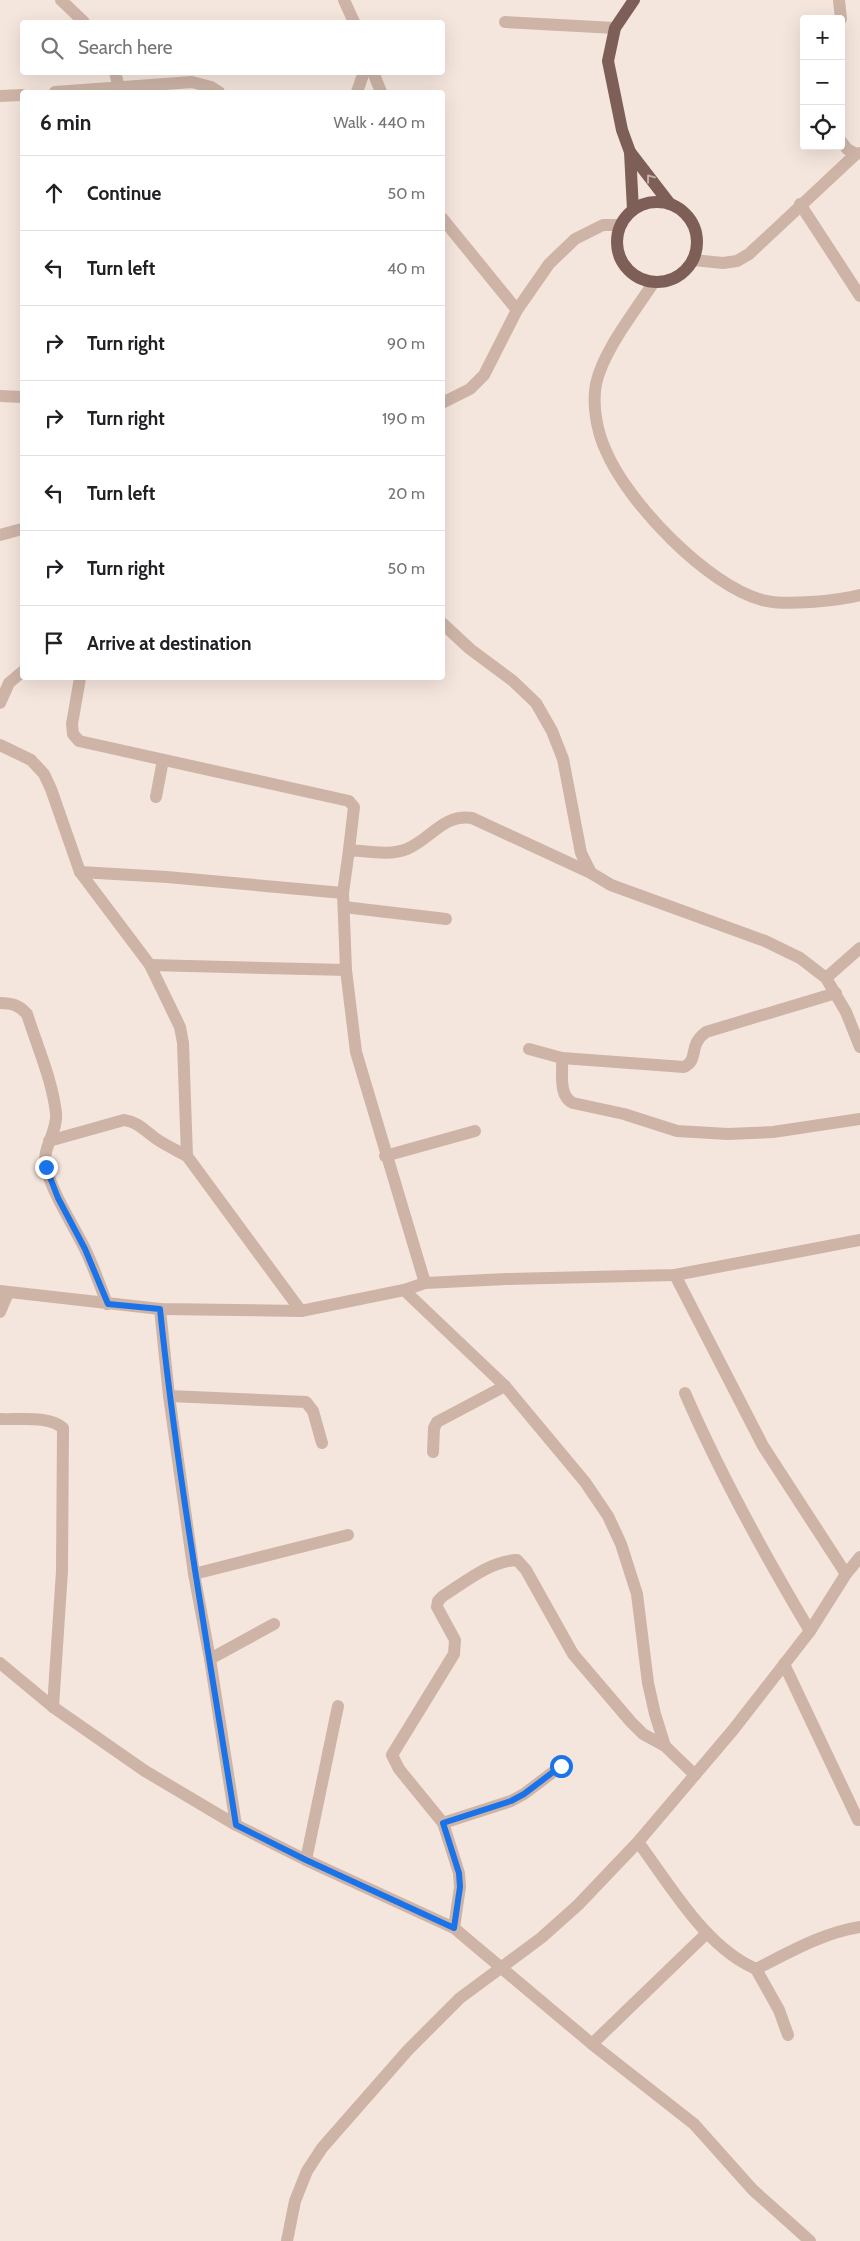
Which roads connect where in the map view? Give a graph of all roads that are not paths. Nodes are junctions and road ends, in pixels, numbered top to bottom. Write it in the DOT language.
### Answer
graph roads {
  1 [pos="61,0"];
  2 [pos="344,0"];
  3 [pos="634,0"];
  4 [pos="839,0"];
  5 [pos="840,15"];
  6 [pos="82,20"];
  7 [pos="353,20"];
  8 [pos="504,22"];
  9 [pos="615,28"];
  10 [pos="116,75"];
  11 [pos="363,75"];
  12 [pos="374,75"];
  13 [pos="119,88"];
  14 [pos="87,90"];
  15 [pos="216,90"];
  16 [pos="358,90"];
  17 [pos="381,90"];
  18 [pos="20,95"];
  19 [pos="0,96"];
  20 [pos="845,146"];
  21 [pos="630,152"];
  22 [pos="858,153"];
  23 [pos="670,204"];
  24 [pos="800,204"];
  25 [pos="633,210"];
  26 [pos="445,222"];
  27 [pos="621,225"];
  28 [pos="693,260"];
  29 [pos="654,282"];
  30 [pos="860,296"];
  31 [pos="517,310"];
  32 [pos="0,396"];
  33 [pos="20,397"];
  34 [pos="445,402"];
  35 [pos="20,530"];
  36 [pos="0,535"];
  37 [pos="860,595"];
  38 [pos="445,626"];
  39 [pos="20,673"];
  40 [pos="80,680"];
  41 [pos="4,682"];
  42 [pos="0,703"];
  43 [pos="0,745"];
  44 [pos="163,760"];
  45 [pos="156,797"];
  46 [pos="349,850"];
  47 [pos="80,872"];
  48 [pos="591,873"];
  49 [pos="343,893"];
  50 [pos="344,907"];
  51 [pos="446,919"];
  52 [pos="860,948"];
  53 [pos="150,965"];
  54 [pos="346,970"];
  55 [pos="826,978"];
  56 [pos="836,993"];
  57 [pos="0,1003"];
  58 [pos="860,1047"];
  59 [pos="529,1049"];
  60 [pos="562,1058"];
  61 [pos="860,1119"];
  62 [pos="475,1131"];
  63 [pos="49,1141"];
  64 [pos="187,1156"];
  65 [pos="385,1156"];
  66 [pos="860,1240"];
  67 [pos="674,1275"];
  68 [pos="425,1283"];
  69 [pos="404,1290"];
  70 [pos="4,1292"];
  71 [pos="108,1304"];
  72 [pos="160,1309"];
  73 [pos="301,1311"];
  74 [pos="0,1312"];
  75 [pos="505,1386"];
  76 [pos="685,1393"];
  77 [pos="169,1396"];
  78 [pos="0,1419"];
  79 [pos="322,1443"];
  80 [pos="433,1452"];
  81 [pos="348,1535"];
  82 [pos="860,1557"];
  83 [pos="194,1574"];
  84 [pos="846,1574"];
  85 [pos="274,1624"];
  86 [pos="810,1631"];
  87 [pos="210,1659"];
  88 [pos="0,1663"];
  89 [pos="784,1664"];
  90 [pos="338,1706"];
  91 [pos="53,1707"];
  92 [pos="665,1746"];
  93 [pos="561,1766"];
  94 [pos="695,1775"];
  95 [pos="858,1820"];
  96 [pos="443,1823"];
  97 [pos="236,1825"];
  98 [pos="638,1842"];
  99 [pos="306,1860"];
  100 [pos="860,1927"];
  101 [pos="454,1928"];
  102 [pos="707,1933"];
  103 [pos="499,1968"];
  104 [pos="756,1969"];
  105 [pos="788,2035"];
  106 [pos="592,2044"];
  107 [pos="286,2241"];
  108 [pos="810,2241"];
  1 -- 6 [label="street"];
  2 -- 7 [label="street"];
  3 -- 9 [label="main road"];
  4 -- 5 [label="street"];
  8 -- 9 [label="street"];
  9 -- 21 [label="main road"];
  10 -- 13 [label="street"];
  11 -- 16 [label="street"];
  12 -- 17 [label="street"];
  13 -- 14 [label="street"];
  13 -- 15 [label="street"];
  18 -- 19 [label="street"];
  20 -- 22 [label="street"];
  23 -- 21 [label="main road, one-way"];
  21 -- 25 [label="main road"];
  22 -- 24 [label="street"];
  23 -- 25 [label="main road"];
  23 -- 28 [label="main road"];
  24 -- 28 [label="street"];
  24 -- 30 [label="street"];
  25 -- 27 [label="main road"];
  26 -- 31 [label="street"];
  27 -- 29 [label="main road"];
  27 -- 31 [label="street"];
  28 -- 29 [label="main road"];
  29 -- 37 [label="street"];
  31 -- 34 [label="street"];
  32 -- 33 [label="street"];
  35 -- 36 [label="street"];
  38 -- 48 [label="street"];
  39 -- 41 [label="street"];
  40 -- 44 [label="street"];
  41 -- 42 [label="street"];
  43 -- 47 [label="street"];
  44 -- 45 [label="street"];
  44 -- 46 [label="street"];
  46 -- 48 [label="street"];
  46 -- 49 [label="street"];
  47 -- 49 [label="street"];
  47 -- 53 [label="street"];
  48 -- 55 [label="street"];
  49 -- 50 [label="street"];
  50 -- 51 [label="street"];
  50 -- 54 [label="street"];
  52 -- 55 [label="street"];
  53 -- 54 [label="street"];
  53 -- 64 [label="street"];
  54 -- 65 [label="street"];
  55 -- 56 [label="street"];
  56 -- 58 [label="street"];
  56 -- 60 [label="street"];
  57 -- 63 [label="street"];
  59 -- 60 [label="street"];
  60 -- 61 [label="street"];
  62 -- 65 [label="street"];
  63 -- 64 [label="street"];
  63 -- 71 [label="street"];
  64 -- 73 [label="street"];
  65 -- 68 [label="street"];
  66 -- 67 [label="street"];
  67 -- 68 [label="street"];
  67 -- 84 [label="street"];
  68 -- 69 [label="street"];
  69 -- 73 [label="street"];
  69 -- 75 [label="street"];
  70 -- 71 [label="street"];
  70 -- 74 [label="street"];
  71 -- 72 [label="street"];
  72 -- 73 [label="street"];
  72 -- 77 [label="street"];
  75 -- 80 [label="street"];
  75 -- 92 [label="street"];
  76 -- 86 [label="street"];
  77 -- 79 [label="street"];
  77 -- 83 [label="street"];
  78 -- 91 [label="street"];
  81 -- 83 [label="street"];
  82 -- 84 [label="street"];
  83 -- 87 [label="street"];
  84 -- 86 [label="street"];
  85 -- 87 [label="street"];
  86 -- 89 [label="street"];
  87 -- 97 [label="street"];
  88 -- 91 [label="street"];
  89 -- 94 [label="street"];
  89 -- 95 [label="street"];
  90 -- 99 [label="street"];
  91 -- 97 [label="street"];
  92 -- 94 [label="street"];
  92 -- 96 [label="street"];
  93 -- 96 [label="street"];
  94 -- 98 [label="street"];
  96 -- 101 [label="street"];
  97 -- 99 [label="street"];
  98 -- 102 [label="street"];
  98 -- 103 [label="street"];
  99 -- 101 [label="street"];
  100 -- 104 [label="street"];
  101 -- 103 [label="street"];
  102 -- 104 [label="street"];
  102 -- 106 [label="street"];
  103 -- 106 [label="street"];
  103 -- 107 [label="street"];
  104 -- 105 [label="street"];
  106 -- 108 [label="street"];
}
